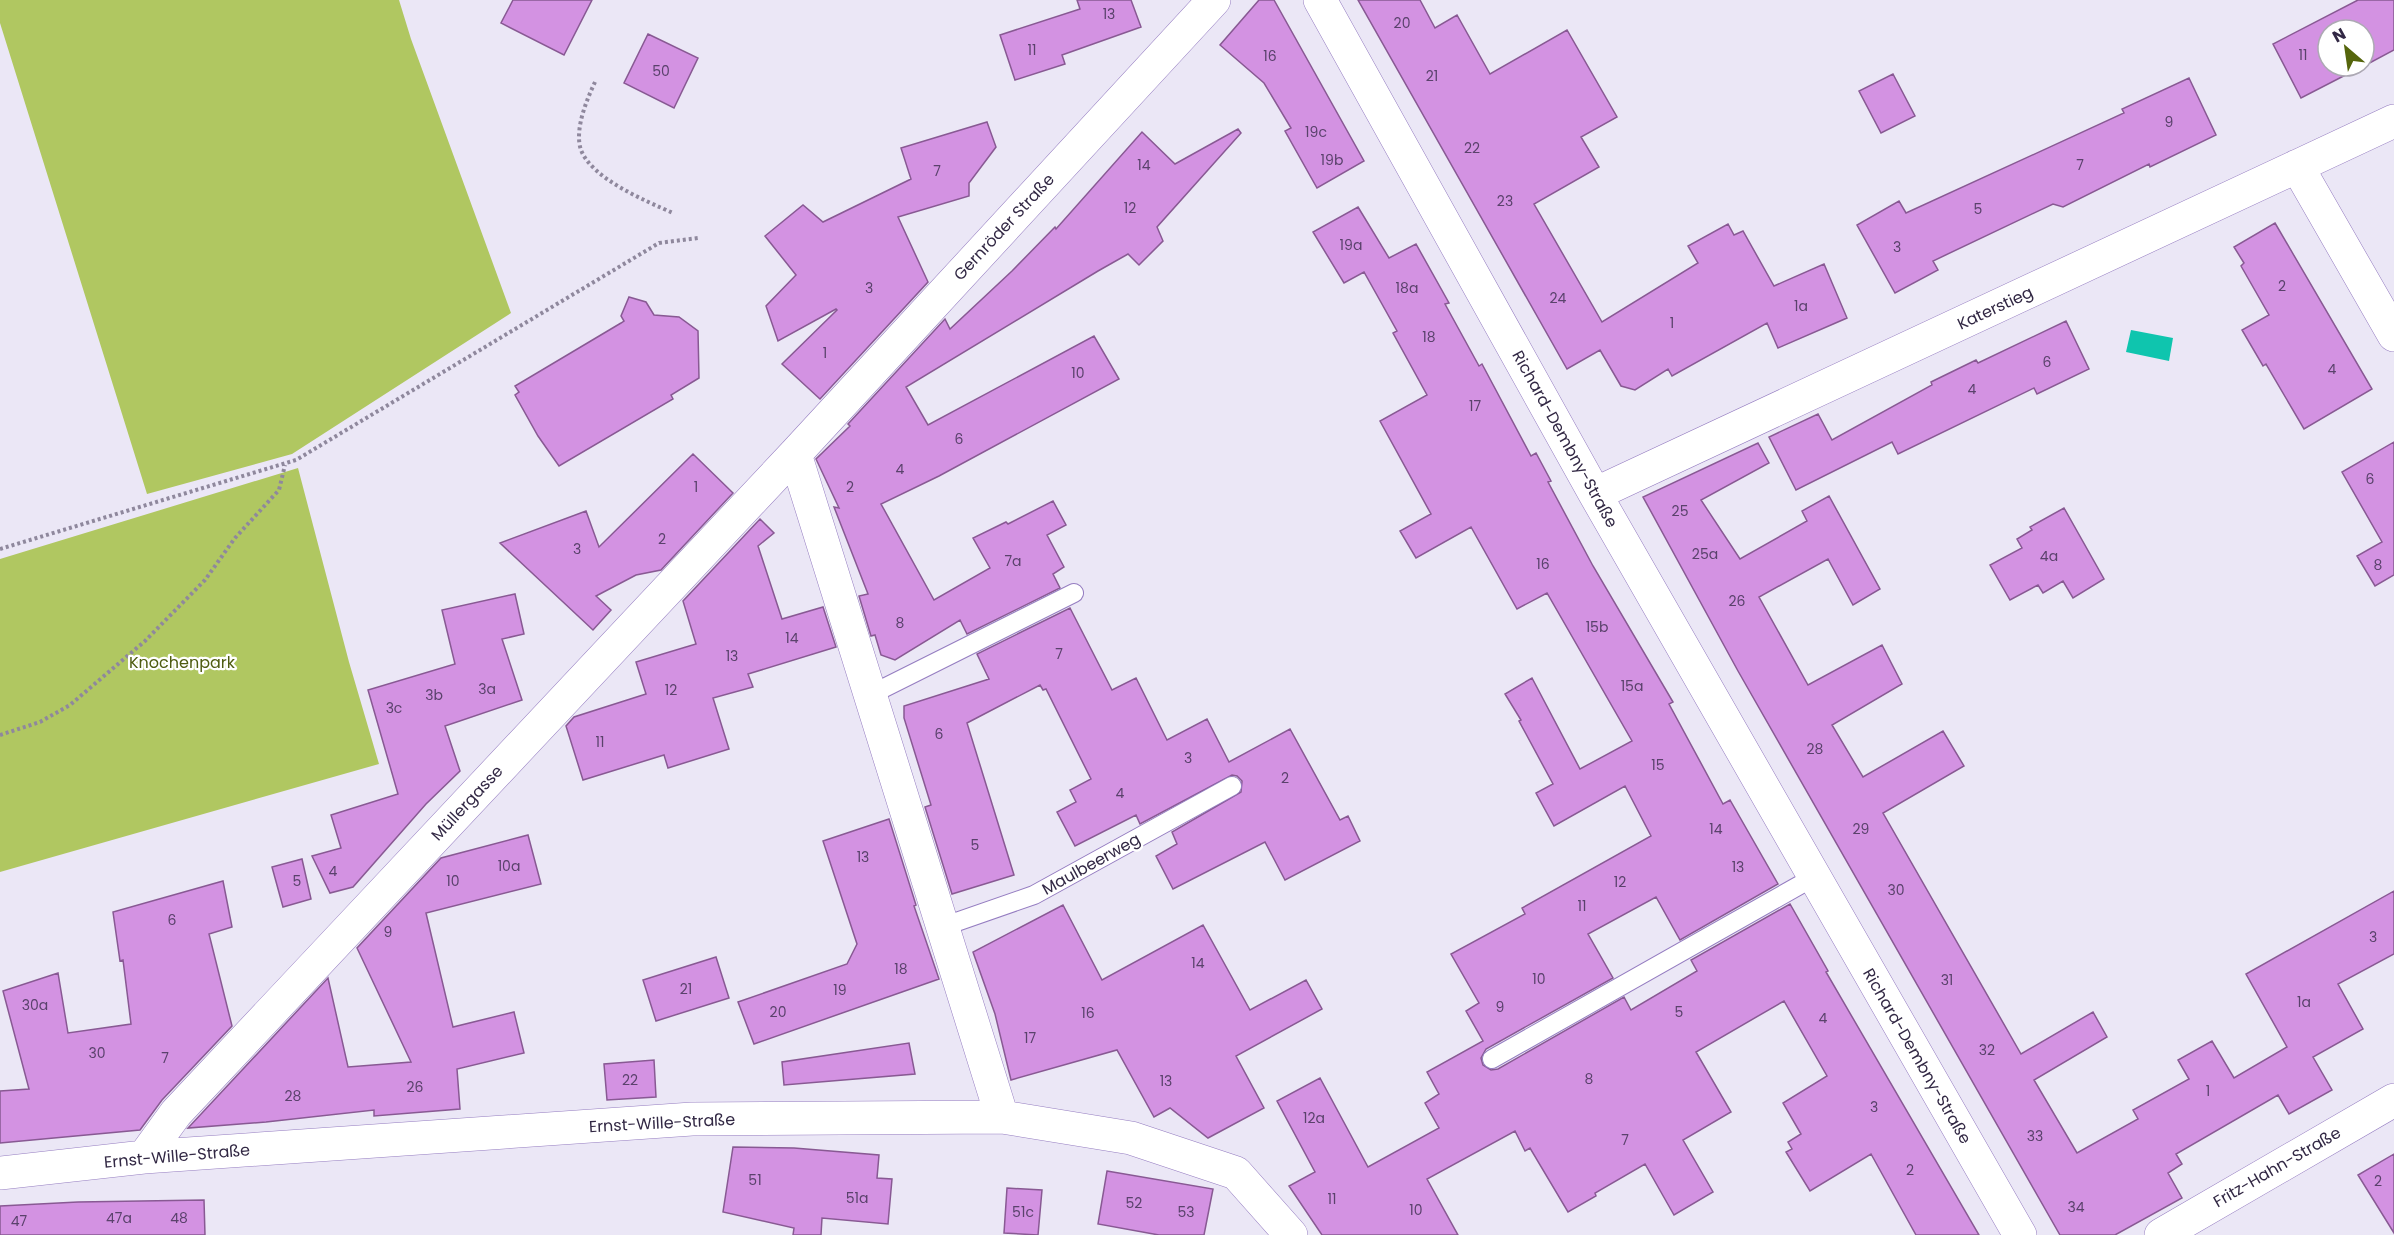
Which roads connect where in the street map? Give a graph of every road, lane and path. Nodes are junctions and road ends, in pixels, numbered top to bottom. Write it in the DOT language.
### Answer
graph roads {
  1 [pos="1214,0"];
  2 [pos="1320,0"];
  3 [pos="595,82"];
  4 [pos="2394,121"];
  5 [pos="2297,166"];
  6 [pos="673,213"];
  7 [pos="698,238"];
  8 [pos="2394,335"];
  9 [pos="795,454"];
  10 [pos="286,465"];
  11 [pos="1595,494"];
  12 [pos="0,549"];
  13 [pos="1074,593"];
  14 [pos="870,695"];
  15 [pos="0,735"];
  16 [pos="1232,786"];
  17 [pos="1814,877"];
  18 [pos="942,927"];
  19 [pos="1492,1059"];
  20 [pos="2394,1100"];
  21 [pos="1002,1117"];
  22 [pos="144,1157"];
  23 [pos="0,1173"];
  24 [pos="1291,1235"];
  25 [pos="2020,1235"];
  26 [pos="2161,1235"];
  1 -- 9 [label="street, Gernröder Straße"];
  2 -- 11 [label="street, Richard-Dembny-Straße"];
  3 -- 6 [label="path"];
  4 -- 5 [label="street, Katerstieg"];
  5 -- 8 [label="street"];
  5 -- 11 [label="street, Katerstieg"];
  7 -- 10 [label="path"];
  9 -- 14 [label="street"];
  9 -- 22 [label="street, Müllergasse"];
  10 -- 12 [label="path"];
  10 -- 15 [label="path"];
  11 -- 17 [label="street, Richard-Dembny-Straße"];
  13 -- 14 [label="lane"];
  14 -- 18 [label="street"];
  16 -- 18 [label="lane, Maulbeerweg"];
  17 -- 19 [label="lane"];
  17 -- 25 [label="street, Richard-Dembny-Straße"];
  18 -- 21 [label="street"];
  20 -- 26 [label="street, Fritz-Hahn-Straße"];
  21 -- 22 [label="street, Ernst-Wille-Straße"];
  21 -- 24 [label="street, Ernst-Wille-Straße"];
  22 -- 23 [label="street, Ernst-Wille-Straße"];
}
